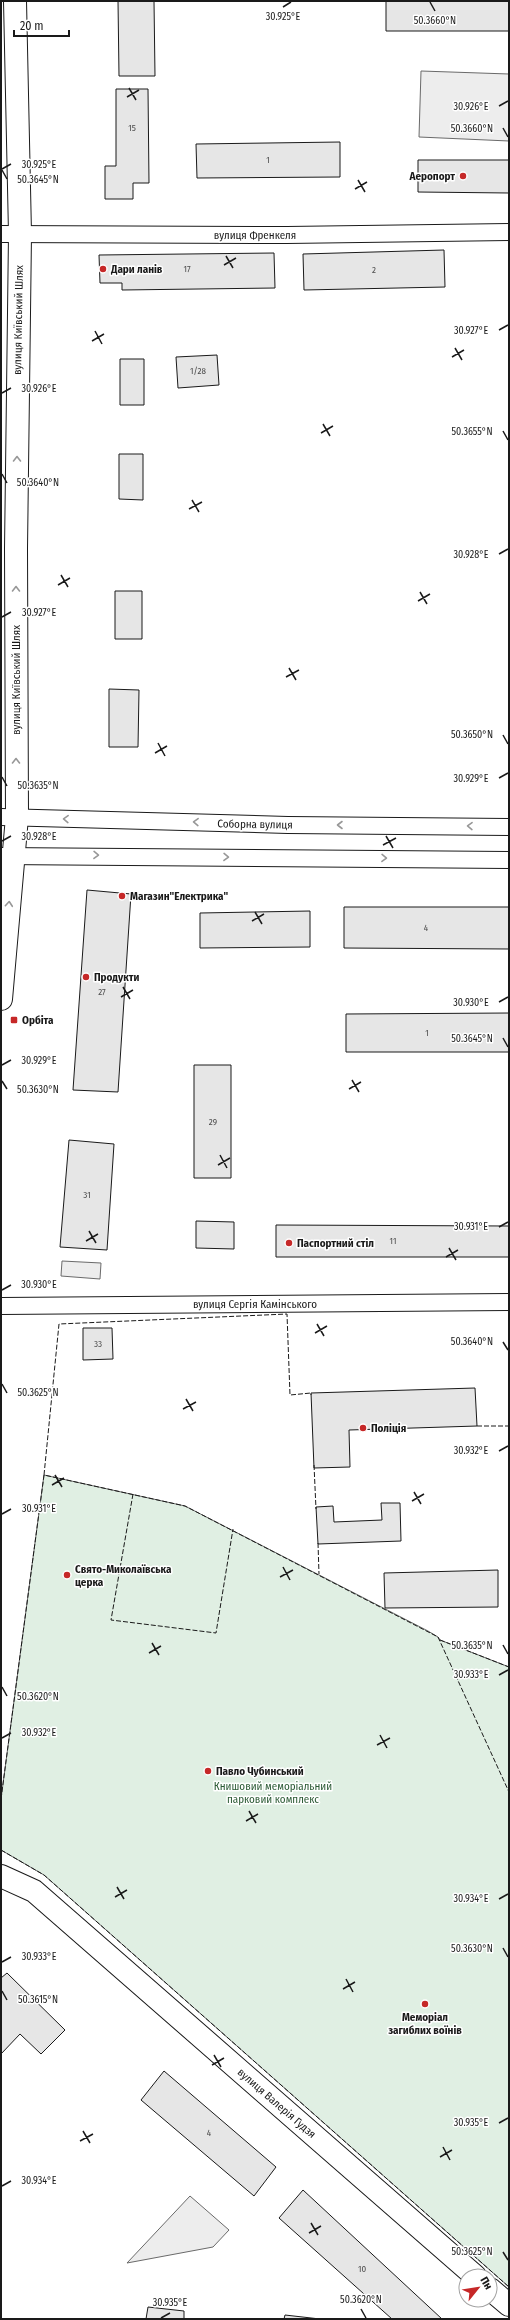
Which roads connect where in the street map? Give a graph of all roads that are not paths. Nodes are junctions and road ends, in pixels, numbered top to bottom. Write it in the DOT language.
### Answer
graph roads {
  1 [pos="15,1"];
  2 [pos="509,232"];
  3 [pos="10,234"];
  4 [pos="9,817"];
  5 [pos="509,827"];
  6 [pos="7,856"];
  7 [pos="509,860"];
  8 [pos="1,999"];
  9 [pos="509,1302"];
  10 [pos="1,1306"];
  11 [pos="1,1876"];
  12 [pos="466,2268"];
  13 [pos="498,2296"];
  14 [pos="509,2305"];
  1 -- 3 [label="main road, вулиця Київський Шлях"];
  2 -- 3 [label="street, вулиця Френкеля"];
  4 -- 3 [label="main road, вулиця Київський Шлях, one-way"];
  5 -- 4 [label="street, Соборна вулиця, one-way"];
  4 -- 6 [label="main road, вулиця Київський Шлях"];
  6 -- 7 [label="street, one-way"];
  8 -- 6 [label="main road, вулиця Київський Шлях, one-way"];
  9 -- 10 [label="street, вулиця Сергія Камінського"];
  11 -- 12 [label="main road, вулиця Валерія Гудзя"];
  13 -- 14 [label="main road"];
}
